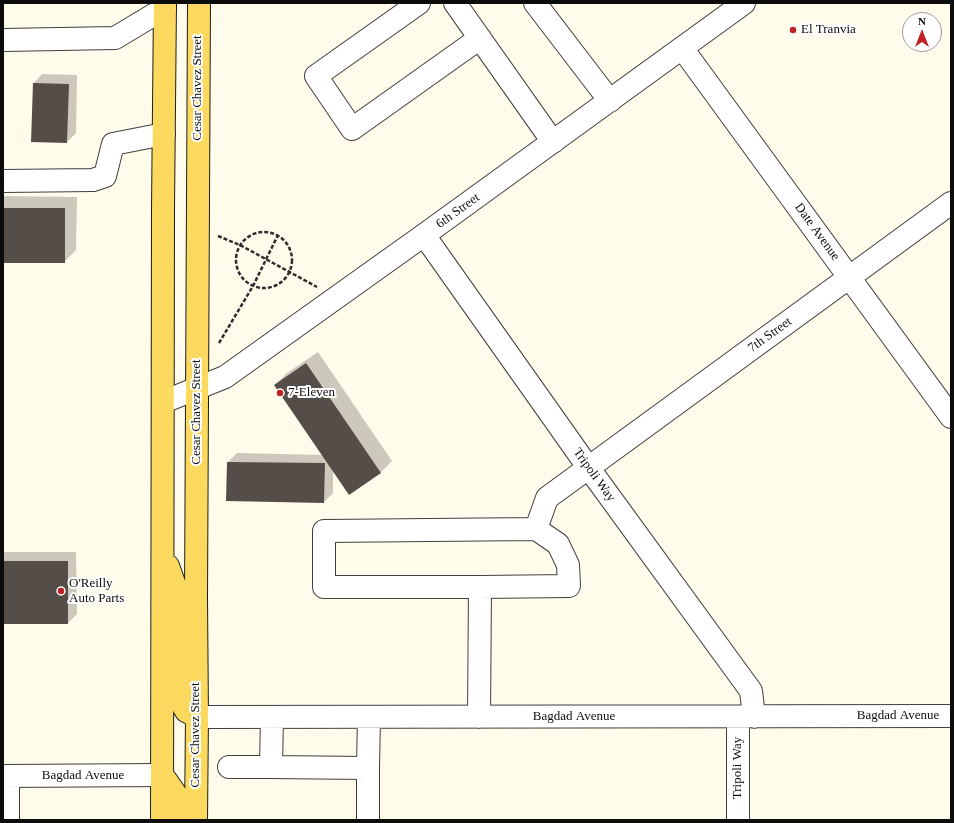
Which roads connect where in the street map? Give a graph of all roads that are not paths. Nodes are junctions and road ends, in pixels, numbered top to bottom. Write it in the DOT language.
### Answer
graph roads {
  1 [pos="198,3"];
  2 [pos="419,3"];
  3 [pos="455,3"];
  4 [pos="535,3"];
  5 [pos="744,3"];
  6 [pos="165,6"];
  7 [pos="480,38"];
  8 [pos="3,40"];
  9 [pos="682,48"];
  10 [pos="610,101"];
  11 [pos="164,134"];
  12 [pos="553,142"];
  13 [pos="3,181"];
  14 [pos="951,203"];
  15 [pos="424,235"];
  16 [pos="850,276"];
  17 [pos="197,388"];
  18 [pos="163,402"];
  19 [pos="951,417"];
  20 [pos="588,467"];
  21 [pos="536,529"];
  22 [pos="162,548"];
  23 [pos="480,587"];
  24 [pos="951,716"];
  25 [pos="479,717"];
  26 [pos="746,717"];
  27 [pos="197,718"];
  28 [pos="272,718"];
  29 [pos="369,718"];
  30 [pos="229,767"];
  31 [pos="271,767"];
  32 [pos="368,768"];
  33 [pos="162,775"];
  34 [pos="6,776"];
  35 [pos="8,820"];
  36 [pos="162,820"];
  37 [pos="179,820"];
  38 [pos="196,820"];
  39 [pos="368,820"];
  40 [pos="738,820"];
  1 -- 17 [label="main road, Cesar Chavez Street"];
  2 -- 7 [label="street"];
  3 -- 7 [label="street"];
  4 -- 10 [label="street"];
  5 -- 9 [label="street, 6th Street"];
  6 -- 8 [label="street"];
  6 -- 11 [label="main road"];
  7 -- 12 [label="street"];
  9 -- 10 [label="street, 6th Street"];
  9 -- 16 [label="street, Date Avenue"];
  10 -- 12 [label="street, 6th Street"];
  11 -- 13 [label="street"];
  11 -- 18 [label="main road"];
  12 -- 15 [label="street, 6th Street"];
  14 -- 16 [label="street, 7th Street"];
  15 -- 17 [label="street, 6th Street"];
  15 -- 20 [label="street, Tripoli Way"];
  16 -- 19 [label="street, Date Avenue"];
  16 -- 20 [label="street, 7th Street"];
  17 -- 18 [label="street, 6th Street"];
  17 -- 27 [label="main road, Cesar Chavez Street"];
  18 -- 22 [label="main road"];
  20 -- 21 [label="street, 7th Street"];
  20 -- 26 [label="street, Tripoli Way"];
  21 -- 23 [label="street"];
  21 -- 23 [label="street"];
  22 -- 27 [label="main road"];
  22 -- 33 [label="main road"];
  23 -- 25 [label="street"];
  24 -- 26 [label="street, Bagdad Avenue"];
  25 -- 26 [label="street, Bagdad Avenue"];
  25 -- 29 [label="street, Bagdad Avenue"];
  26 -- 40 [label="street, Tripoli Way"];
  27 -- 28 [label="street, Bagdad Avenue"];
  27 -- 38 [label="main road, Cesar Chavez Street"];
  28 -- 29 [label="street, Bagdad Avenue"];
  28 -- 31 [label="street"];
  29 -- 32 [label="street"];
  30 -- 31 [label="street"];
  31 -- 32 [label="street"];
  32 -- 39 [label="street"];
  33 -- 34 [label="street, Bagdad Avenue"];
  33 -- 36 [label="main road"];
  33 -- 37 [label="main road"];
  34 -- 35 [label="street"];
}
